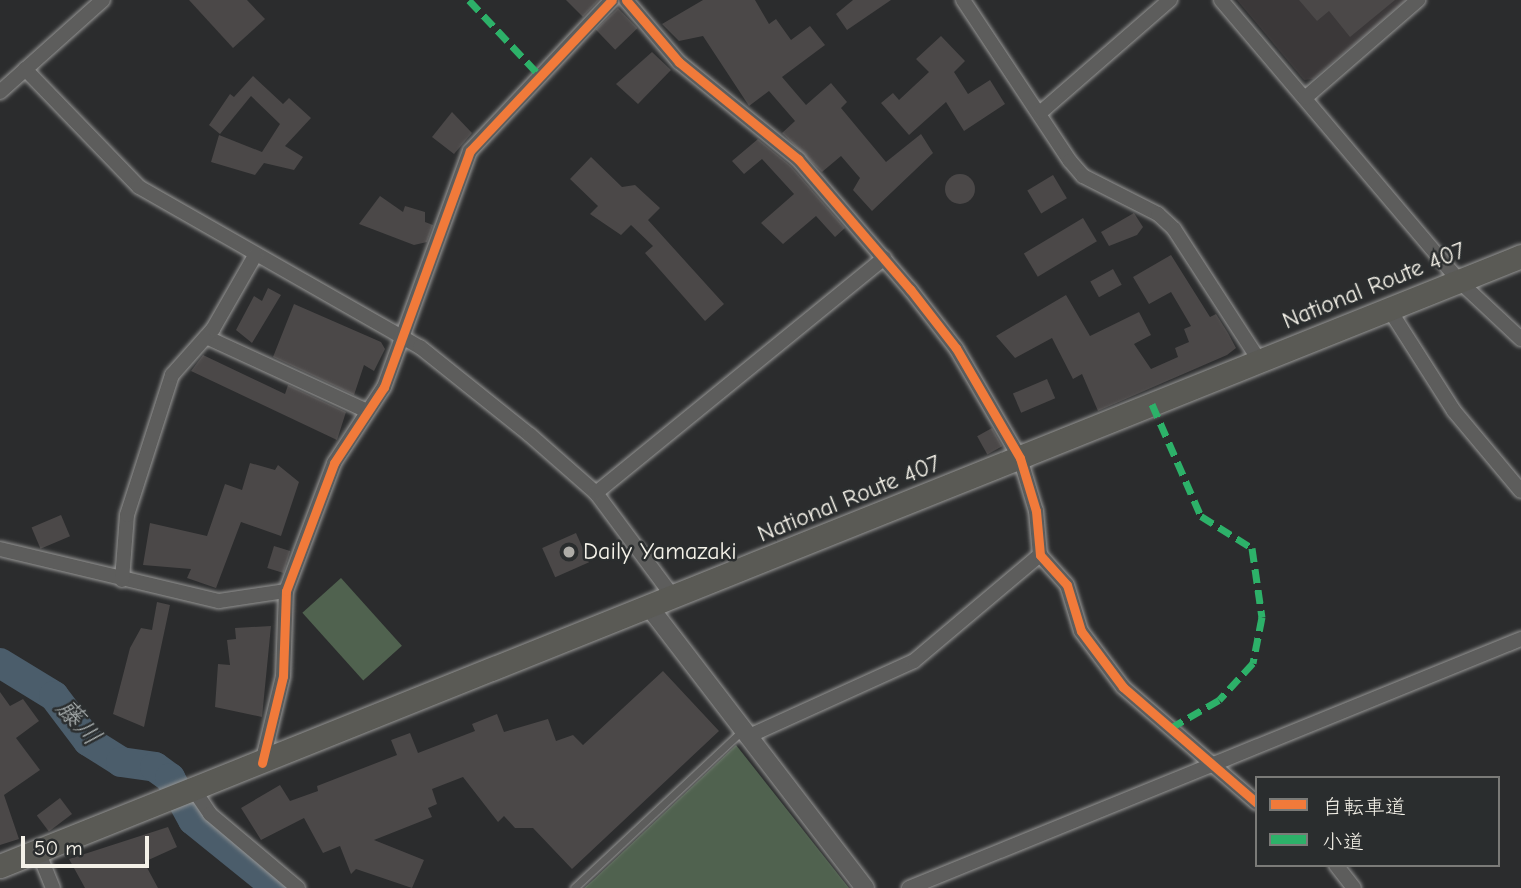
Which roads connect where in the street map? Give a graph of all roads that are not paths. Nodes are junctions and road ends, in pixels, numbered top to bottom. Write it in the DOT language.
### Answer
graph roads {
  1 [pos="103,0"];
  2 [pos="612,0"];
  3 [pos="626,0"];
  4 [pos="962,0"];
  5 [pos="1170,0"];
  6 [pos="1222,0"];
  7 [pos="1418,0"];
  8 [pos="25,69"];
  9 [pos="0,92"];
  10 [pos="1305,98"];
  11 [pos="1041,112"];
  12 [pos="256,254"];
  13 [pos="1521,256"];
  14 [pos="884,258"];
  15 [pos="1460,281"];
  16 [pos="1389,309"];
  17 [pos="206,337"];
  18 [pos="400,337"];
  19 [pos="1521,339"];
  20 [pos="1259,360"];
  21 [pos="367,411"];
  22 [pos="1020,458"];
  23 [pos="1521,491"];
  24 [pos="596,493"];
  25 [pos="0,549"];
  26 [pos="1040,555"];
  27 [pos="122,580"];
  28 [pos="286,592"];
  29 [pos="674,598"];
  30 [pos="650,608"];
  31 [pos="1521,639"];
  32 [pos="746,733"];
  33 [pos="262,763"];
  34 [pos="1208,766"];
  35 [pos="194,790"];
  36 [pos="1255,801"];
  37 [pos="38,851"];
  38 [pos="0,866"];
  39 [pos="1338,867"];
  40 [pos="53,888"];
  41 [pos="298,888"];
  42 [pos="574,888"];
  43 [pos="865,888"];
  44 [pos="909,888"];
  45 [pos="1354,888"];
  1 -- 8 [label="street"];
  2 -- 18 [label="street"];
  3 -- 14 [label="street"];
  4 -- 11 [label="street"];
  5 -- 11 [label="street"];
  6 -- 10 [label="street"];
  7 -- 10 [label="street"];
  8 -- 9 [label="street"];
  8 -- 12 [label="street"];
  10 -- 15 [label="street"];
  11 -- 20 [label="street"];
  12 -- 17 [label="street"];
  12 -- 18 [label="street"];
  13 -- 15 [label="highway, National Route 407"];
  14 -- 22 [label="street"];
  14 -- 24 [label="street"];
  15 -- 16 [label="highway, National Route 407"];
  15 -- 19 [label="street"];
  16 -- 20 [label="highway, National Route 407"];
  16 -- 23 [label="street"];
  17 -- 21 [label="street"];
  17 -- 27 [label="street"];
  18 -- 21 [label="street"];
  18 -- 24 [label="street"];
  20 -- 22 [label="highway, National Route 407"];
  21 -- 28 [label="street"];
  22 -- 26 [label="street"];
  22 -- 29 [label="highway, National Route 407"];
  24 -- 29 [label="street"];
  25 -- 27 [label="street"];
  26 -- 32 [label="street"];
  26 -- 34 [label="street"];
  27 -- 28 [label="street"];
  28 -- 33 [label="street"];
  29 -- 30 [label="highway, National Route 407"];
  30 -- 32 [label="street"];
  30 -- 33 [label="highway, National Route 407"];
  31 -- 34 [label="street"];
  32 -- 42 [label="lane"];
  32 -- 43 [label="street"];
  33 -- 35 [label="highway, National Route 407"];
  34 -- 36 [label="street"];
  34 -- 44 [label="street"];
  35 -- 37 [label="highway, National Route 407"];
  35 -- 41 [label="street"];
  37 -- 38 [label="highway, National Route 407"];
  37 -- 40 [label="street"];
  39 -- 45 [label="street"];
}
